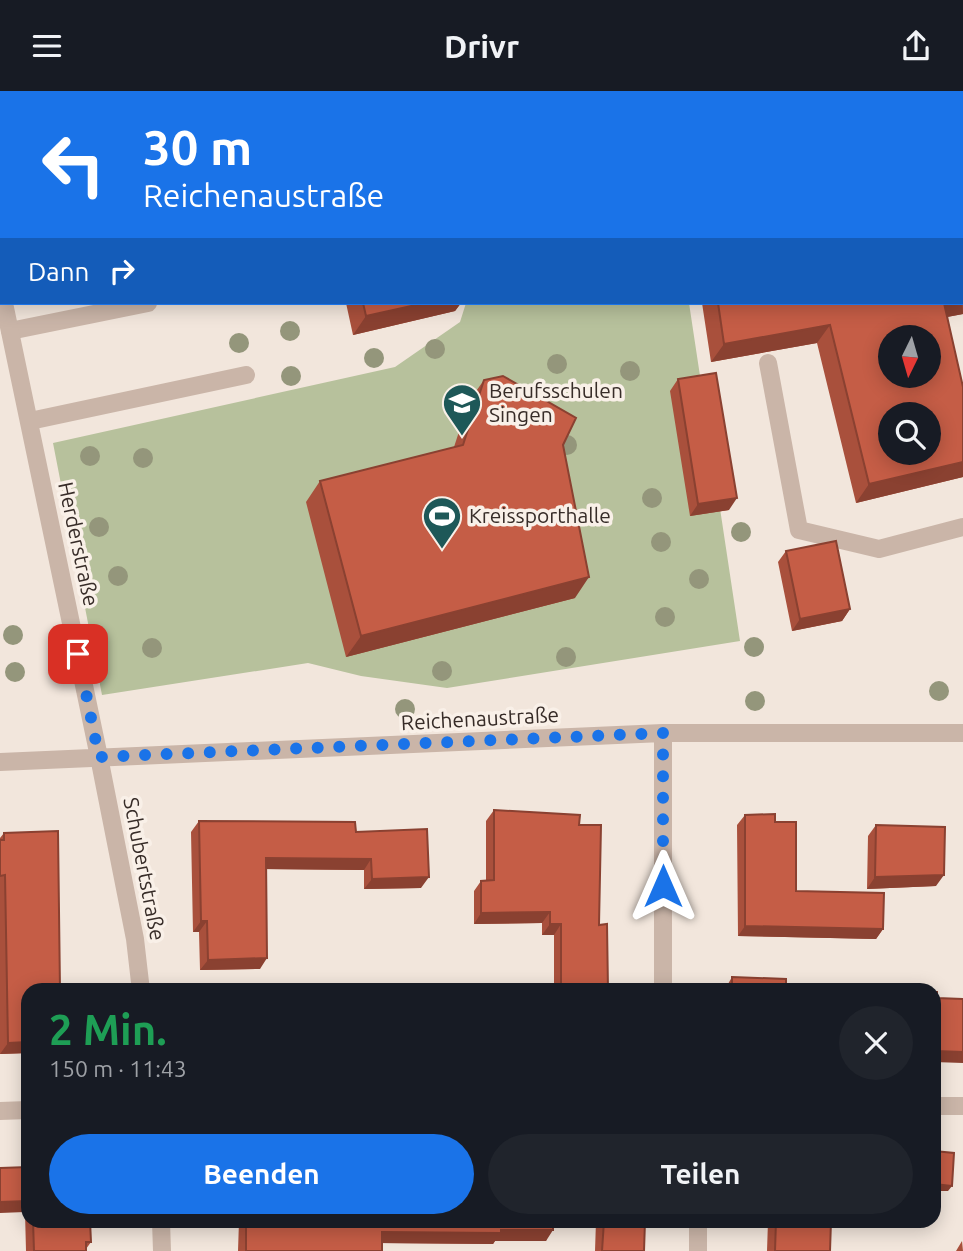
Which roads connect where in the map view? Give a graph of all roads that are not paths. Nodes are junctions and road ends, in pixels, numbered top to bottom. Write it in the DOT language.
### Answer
graph roads {
  1 [pos="4,305"];
  2 [pos="122,305"];
  3 [pos="10,331"];
  4 [pos="768,363"];
  5 [pos="246,375"];
  6 [pos="30,421"];
  7 [pos="963,527"];
  8 [pos="663,733"];
  9 [pos="963,733"];
  10 [pos="99,757"];
  11 [pos="0,762"];
  12 [pos="140,983"];
  13 [pos="663,983"];
  14 [pos="941,1106"];
  15 [pos="963,1107"];
  16 [pos="21,1110"];
  17 [pos="0,1111"];
  18 [pos="161,1228"];
  19 [pos="698,1228"];
  20 [pos="162,1251"];
  21 [pos="698,1251"];
  1 -- 3 [label="street, Herderstraße"];
  2 -- 3 [label="street"];
  3 -- 6 [label="street, Herderstraße"];
  4 -- 7 [label="street"];
  5 -- 6 [label="street"];
  6 -- 10 [label="street, Herderstraße"];
  8 -- 9 [label="street, Reichenaustraße"];
  8 -- 10 [label="street, Reichenaustraße"];
  8 -- 13 [label="street"];
  10 -- 11 [label="street, Reichenaustraße"];
  10 -- 12 [label="street, Schubertstraße"];
  14 -- 15 [label="street"];
  16 -- 17 [label="street"];
  18 -- 20 [label="street"];
  19 -- 21 [label="street"];
}
